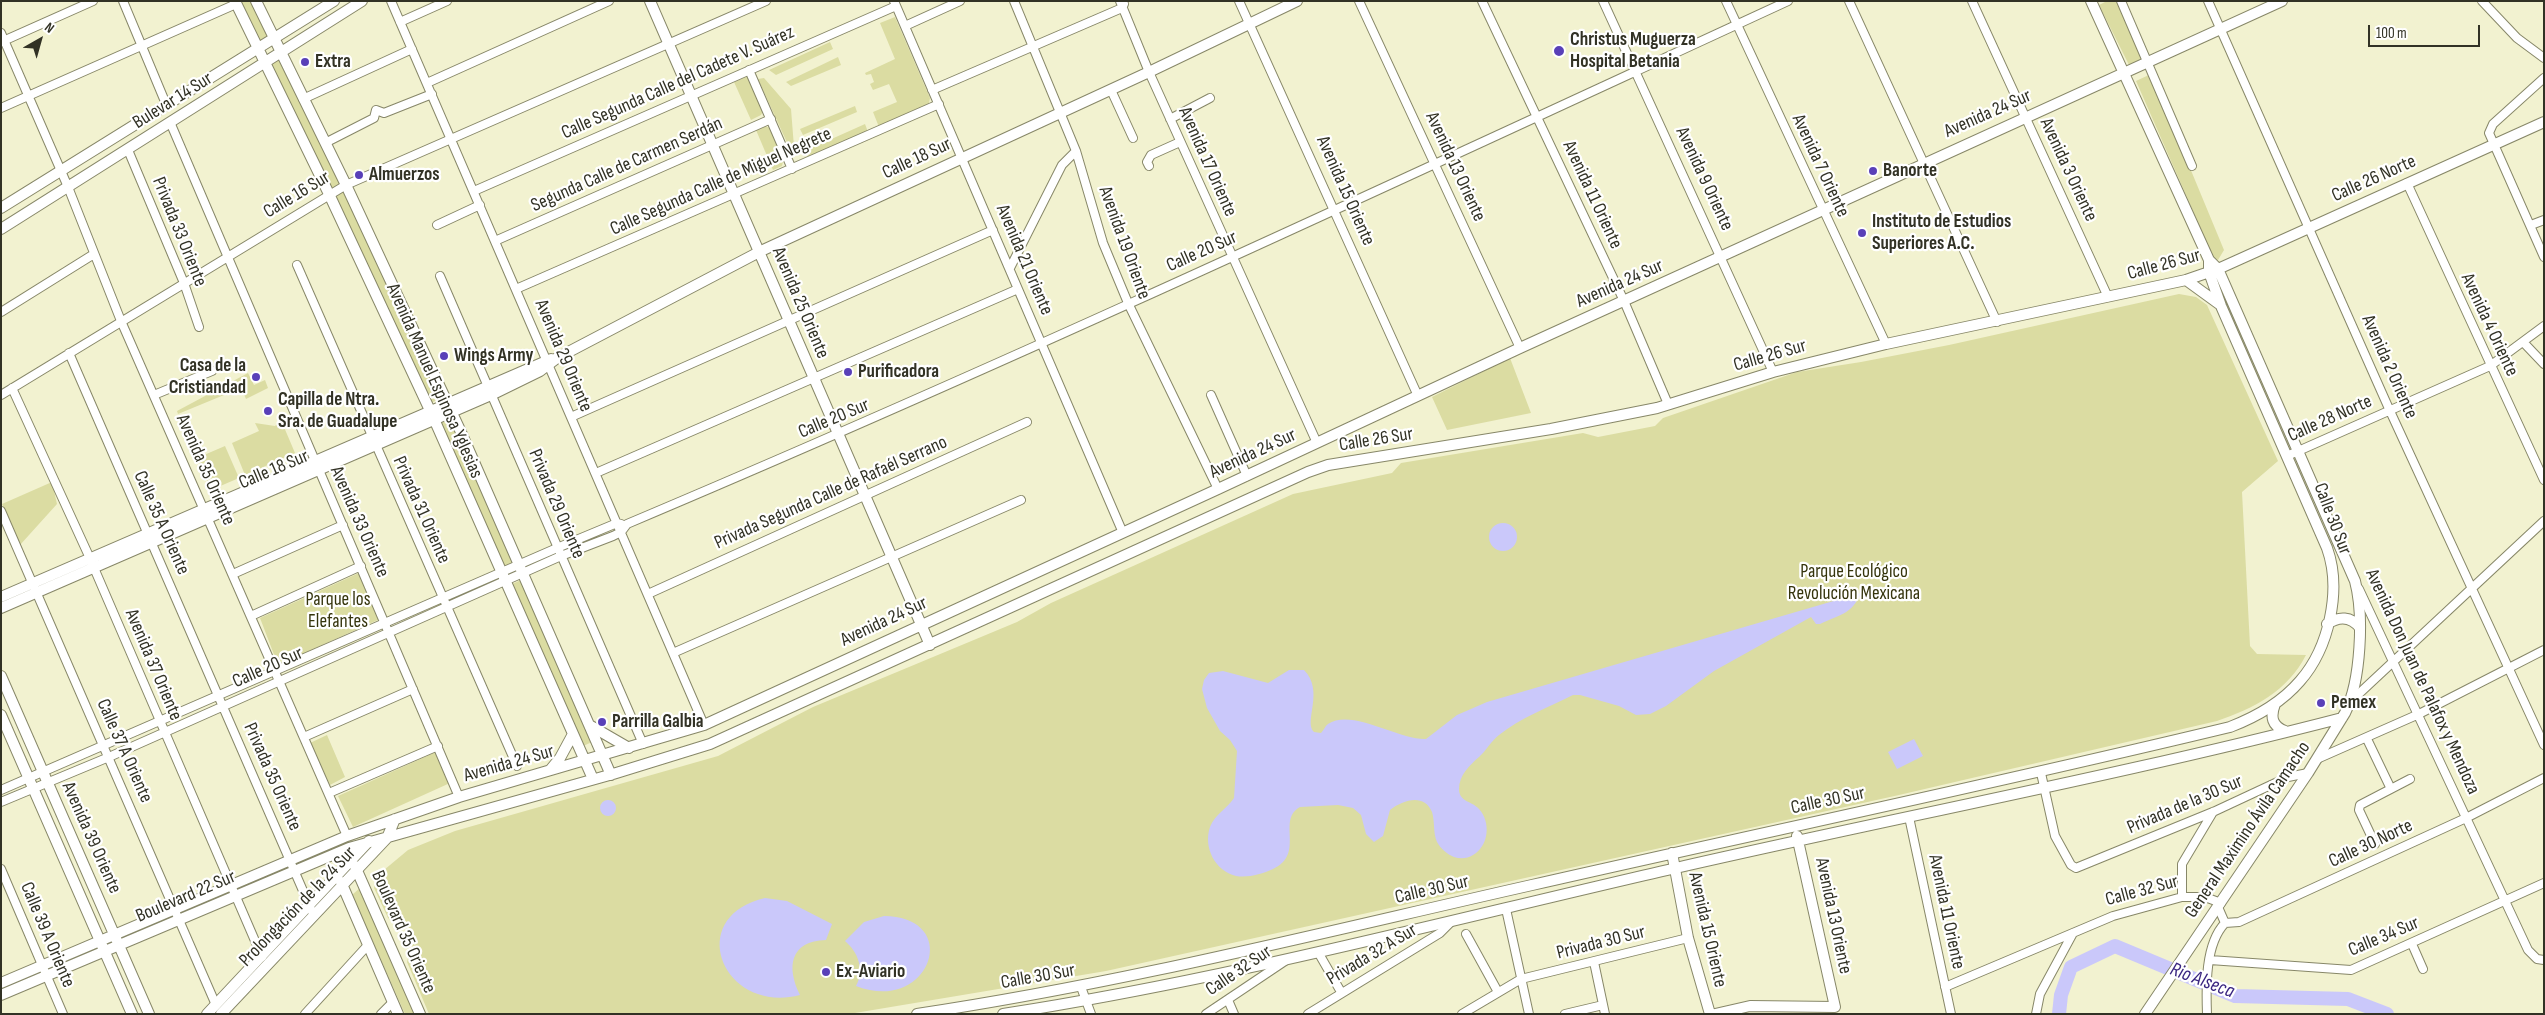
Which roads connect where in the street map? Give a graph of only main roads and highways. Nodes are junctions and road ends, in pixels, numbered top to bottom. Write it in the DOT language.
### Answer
graph roads {
  1 [pos="256,1"];
  2 [pos="334,1"];
  3 [pos="362,1"];
  4 [pos="650,1"];
  5 [pos="1296,1"];
  6 [pos="2282,1"];
  7 [pos="236,3"];
  8 [pos="2095,3"];
  9 [pos="274,40"];
  10 [pos="258,50"];
  11 [pos="280,54"];
  12 [pos="265,64"];
  13 [pos="2125,74"];
  14 [pos="179,97"];
  15 [pos="187,111"];
  16 [pos="2544,122"];
  17 [pos="1,208"];
  18 [pos="1,229"];
  19 [pos="759,252"];
  20 [pos="2213,271"];
  21 [pos="2186,280"];
  22 [pos="2221,306"];
  23 [pos="449,408"];
  24 [pos="432,415"];
  25 [pos="1328,465"];
  26 [pos="35,588"];
  27 [pos="1,597"];
  28 [pos="1,608"];
  29 [pos="2327,624"];
  30 [pos="921,625"];
  31 [pos="2360,628"];
  32 [pos="930,646"];
  33 [pos="1,676"];
  34 [pos="2274,704"];
  35 [pos="1,715"];
  36 [pos="2342,718"];
  37 [pos="591,726"];
  38 [pos="2285,731"];
  39 [pos="573,734"];
  40 [pos="629,748"];
  41 [pos="603,756"];
  42 [pos="586,761"];
  43 [pos="550,770"];
  44 [pos="611,775"];
  45 [pos="593,779"];
  46 [pos="395,819"];
  47 [pos="379,825"];
  48 [pos="1795,826"];
  49 [pos="347,836"];
  50 [pos="387,838"];
  51 [pos="370,840"];
  52 [pos="1798,841"];
  53 [pos="349,848"];
  54 [pos="1672,853"];
  55 [pos="293,865"];
  56 [pos="355,866"];
  57 [pos="1675,868"];
  58 [pos="341,881"];
  59 [pos="235,890"];
  60 [pos="312,911"];
  61 [pos="117,939"];
  62 [pos="101,946"];
  63 [pos="1,983"];
  64 [pos="1,995"];
  65 [pos="218,1009"];
  66 [pos="1835,1010"];
  67 [pos="132,1014"];
  68 [pos="149,1014"];
  69 [pos="208,1014"];
  70 [pos="398,1014"];
  71 [pos="420,1014"];
  72 [pos="918,1014"];
  73 [pos="1003,1014"];
  74 [pos="1710,1014"];
  75 [pos="1715,1014"];
  76 [pos="2144,1014"];
  1 -- 9 [label="main road, Avenida Manuel Espinosa Yglesias"];
  2 -- 9 [label="main road, Bulevar 14 Sur"];
  3 -- 11 [label="main road, Bulevar 14 Sur"];
  4 -- 19 [label="main road, Avenida 25 Oriente"];
  5 -- 19 [label="main road, Calle 18 Sur"];
  6 -- 13 [label="main road, Avenida 24 Sur"];
  7 -- 10 [label="main road, Avenida Manuel Espinosa Yglesias"];
  8 -- 13 [label="main road, Avenida Don Juan de Palafox y Mendoza"];
  9 -- 10 [label="main road, Bulevar 14 Sur"];
  9 -- 11 [label="main road, Avenida Manuel Espinosa Yglesias"];
  10 -- 12 [label="main road, Avenida Manuel Espinosa Yglesias"];
  10 -- 14 [label="main road, Bulevar 14 Sur"];
  11 -- 12 [label="main road, Bulevar 14 Sur"];
  11 -- 23 [label="main road, Avenida Manuel Espinosa Yglesias"];
  12 -- 15 [label="main road, Bulevar 14 Sur"];
  12 -- 24 [label="main road, Avenida Manuel Espinosa Yglesias"];
  13 -- 20 [label="main road, Avenida Don Juan de Palafox y Mendoza"];
  13 -- 30 [label="main road, Avenida 24 Sur"];
  14 -- 15 [label="main road"];
  14 -- 17 [label="main road, Bulevar 14 Sur"];
  15 -- 18 [label="main road, Bulevar 14 Sur"];
  16 -- 20 [label="main road, Calle 26 Norte"];
  19 -- 23 [label="main road, Calle 18 Sur"];
  19 -- 30 [label="main road, Avenida 25 Oriente"];
  20 -- 21 [label="main road, Calle 26 Sur"];
  20 -- 22 [label="main road, Calle 30 Sur"];
  20 -- 31 [label="main road, Avenida Don Juan de Palafox y Mendoza"];
  21 -- 22 [label="main road"];
  21 -- 25 [label="main road, Calle 26 Sur"];
  22 -- 29 [label="main road, Calle 30 Sur"];
  23 -- 24 [label="main road, Calle 18 Sur"];
  23 -- 37 [label="main road, Avenida Manuel Espinosa Yglesias"];
  24 -- 26 [label="main road, Calle 18 Sur"];
  24 -- 39 [label="main road, Avenida Manuel Espinosa Yglesias"];
  25 -- 32 [label="main road, Avenida 24 Sur"];
  26 -- 27 [label="main road, Calle 18 Sur"];
  26 -- 28 [label="main road, Calle 18 Sur"];
  29 -- 31 [label="main road"];
  29 -- 34 [label="main road, Calle 30 Sur"];
  30 -- 32 [label="main road, Avenida 25 Oriente"];
  30 -- 40 [label="main road, Avenida 24 Sur"];
  31 -- 36 [label="main road, General Maximino Ávila Camacho"];
  32 -- 44 [label="main road, Avenida 24 Sur"];
  33 -- 61 [label="main road, Avenida 39 Oriente"];
  34 -- 38 [label="main road"];
  34 -- 48 [label="main road, Calle 30 Sur"];
  35 -- 62 [label="main road, Avenida 39 Oriente"];
  36 -- 38 [label="main road, Calle 30 Sur"];
  36 -- 76 [label="main road, General Maximino Ávila Camacho"];
  37 -- 40 [label="main road"];
  37 -- 41 [label="main road, Avenida Manuel Espinosa Yglesias"];
  38 -- 52 [label="main road, Calle 30 Sur"];
  39 -- 42 [label="main road, Avenida Manuel Espinosa Yglesias"];
  39 -- 43 [label="main road"];
  40 -- 41 [label="main road, Avenida 24 Sur"];
  41 -- 42 [label="main road, Avenida 24 Sur"];
  41 -- 44 [label="main road, Avenida Manuel Espinosa Yglesias"];
  42 -- 43 [label="main road, Avenida 24 Sur"];
  42 -- 45 [label="main road, Avenida Manuel Espinosa Yglesias"];
  43 -- 46 [label="main road, Avenida 24 Sur"];
  44 -- 45 [label="main road, Avenida 24 Sur"];
  45 -- 50 [label="main road, Avenida 24 Sur"];
  46 -- 47 [label="main road, Avenida 24 Sur"];
  46 -- 50 [label="main road, Prolongación de la 24 Sur"];
  47 -- 49 [label="main road, Boulevard 22 Sur"];
  47 -- 51 [label="main road, Prolongación de la 24 Sur"];
  48 -- 52 [label="main road, Avenida 13 Oriente"];
  48 -- 54 [label="main road, Calle 30 Sur"];
  49 -- 53 [label="main road, Boulevard 35 Oriente"];
  49 -- 55 [label="main road, Boulevard 22 Sur"];
  50 -- 51 [label="main road, Boulevard 22 Sur"];
  50 -- 56 [label="main road, Prolongación de la 24 Sur"];
  51 -- 53 [label="main road, Boulevard 22 Sur"];
  51 -- 56 [label="main road, Prolongación de la 24 Sur"];
  52 -- 57 [label="main road, Calle 30 Sur"];
  52 -- 66 [label="main road, Avenida 13 Oriente"];
  53 -- 55 [label="main road, Boulevard 22 Sur"];
  53 -- 56 [label="main road, Boulevard 35 Oriente"];
  54 -- 57 [label="main road, Avenida 15 Oriente"];
  54 -- 72 [label="main road, Calle 30 Sur"];
  55 -- 59 [label="main road, Boulevard 22 Sur"];
  56 -- 58 [label="main road, Prolongación de la 24 Sur"];
  56 -- 71 [label="main road, Boulevard 35 Oriente"];
  57 -- 73 [label="main road, Calle 30 Sur"];
  57 -- 74 [label="main road, Avenida 15 Oriente"];
  58 -- 60 [label="main road, Prolongación de la 24 Sur"];
  58 -- 70 [label="main road, Boulevard 35 Oriente"];
  59 -- 61 [label="main road, Boulevard 22 Sur"];
  59 -- 61 [label="main road, Boulevard 22 Sur"];
  60 -- 65 [label="main road, Prolongación de la 24 Sur"];
  60 -- 65 [label="main road, Prolongación de la 24 Sur"];
  61 -- 62 [label="main road, Boulevard 22 Sur"];
  61 -- 68 [label="main road, Avenida 39 Oriente"];
  62 -- 63 [label="main road, Boulevard 22 Sur"];
  62 -- 64 [label="main road, Boulevard 22 Sur"];
  62 -- 67 [label="main road, Avenida 39 Oriente"];
  65 -- 69 [label="main road, Prolongación de la 24 Sur"];
  66 -- 75 [label="main road"];
}
